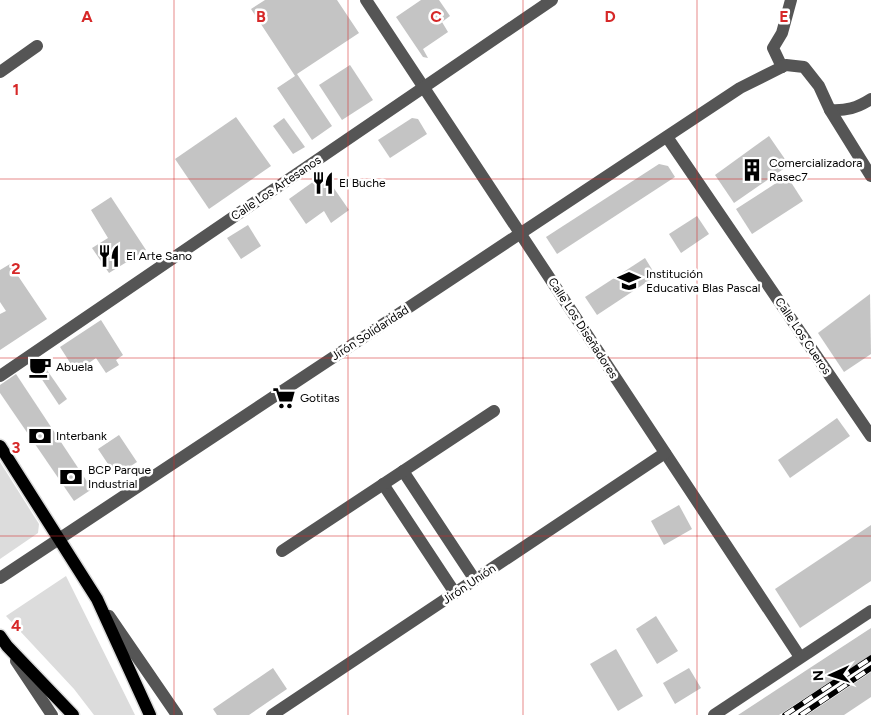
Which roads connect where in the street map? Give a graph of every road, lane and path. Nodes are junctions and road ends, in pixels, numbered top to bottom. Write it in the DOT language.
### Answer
graph roads {
  1 [pos="366,0"];
  2 [pos="552,0"];
  3 [pos="790,0"];
  4 [pos="37,46"];
  5 [pos="782,68"];
  6 [pos="0,72"];
  7 [pos="424,87"];
  8 [pos="871,99"];
  9 [pos="830,110"];
  10 [pos="667,137"];
  11 [pos="871,176"];
  12 [pos="521,234"];
  13 [pos="0,376"];
  14 [pos="494,411"];
  15 [pos="871,436"];
  16 [pos="0,446"];
  17 [pos="666,453"];
  18 [pos="403,471"];
  19 [pos="383,484"];
  20 [pos="59,539"];
  21 [pos="282,551"];
  22 [pos="0,578"];
  23 [pos="474,580"];
  24 [pos="455,593"];
  25 [pos="97,599"];
  26 [pos="871,611"];
  27 [pos="3,641"];
  28 [pos="800,657"];
  29 [pos="52,715"];
  30 [pos="73,715"];
  31 [pos="150,715"];
  32 [pos="177,715"];
  33 [pos="272,715"];
  34 [pos="714,715"];
  1 -- 7 [label="street, Calle Los Diseñadores"];
  2 -- 7 [label="street, Calle Los Artesanos"];
  3 -- 5 [label="street"];
  4 -- 6 [label="street"];
  5 -- 9 [label="street"];
  5 -- 10 [label="street, Jirón Solidaridad"];
  7 -- 12 [label="street, Calle Los Diseñadores"];
  7 -- 13 [label="street, Calle Los Artesanos"];
  8 -- 9 [label="street"];
  9 -- 11 [label="street"];
  10 -- 12 [label="street, Jirón Solidaridad"];
  10 -- 15 [label="street, Calle Los Cueros"];
  12 -- 17 [label="street, Calle Los Diseñadores"];
  12 -- 20 [label="street, Jirón Solidaridad"];
  14 -- 18 [label="street"];
  16 -- 20 [label="main road"];
  17 -- 23 [label="street, Jirón Unión"];
  17 -- 28 [label="street, Calle Los Diseñadores"];
  18 -- 19 [label="street"];
  18 -- 23 [label="street"];
  19 -- 21 [label="street"];
  19 -- 24 [label="street"];
  20 -- 22 [label="street, Jirón Solidaridad"];
  20 -- 25 [label="main road"];
  23 -- 24 [label="street, Jirón Unión"];
  24 -- 33 [label="street, Jirón Unión"];
  25 -- 31 [label="main road"];
  25 -- 32 [label="street"];
  26 -- 28 [label="street"];
  27 -- 29 [label="street"];
  27 -- 30 [label="main road"];
  28 -- 34 [label="street"];
}
